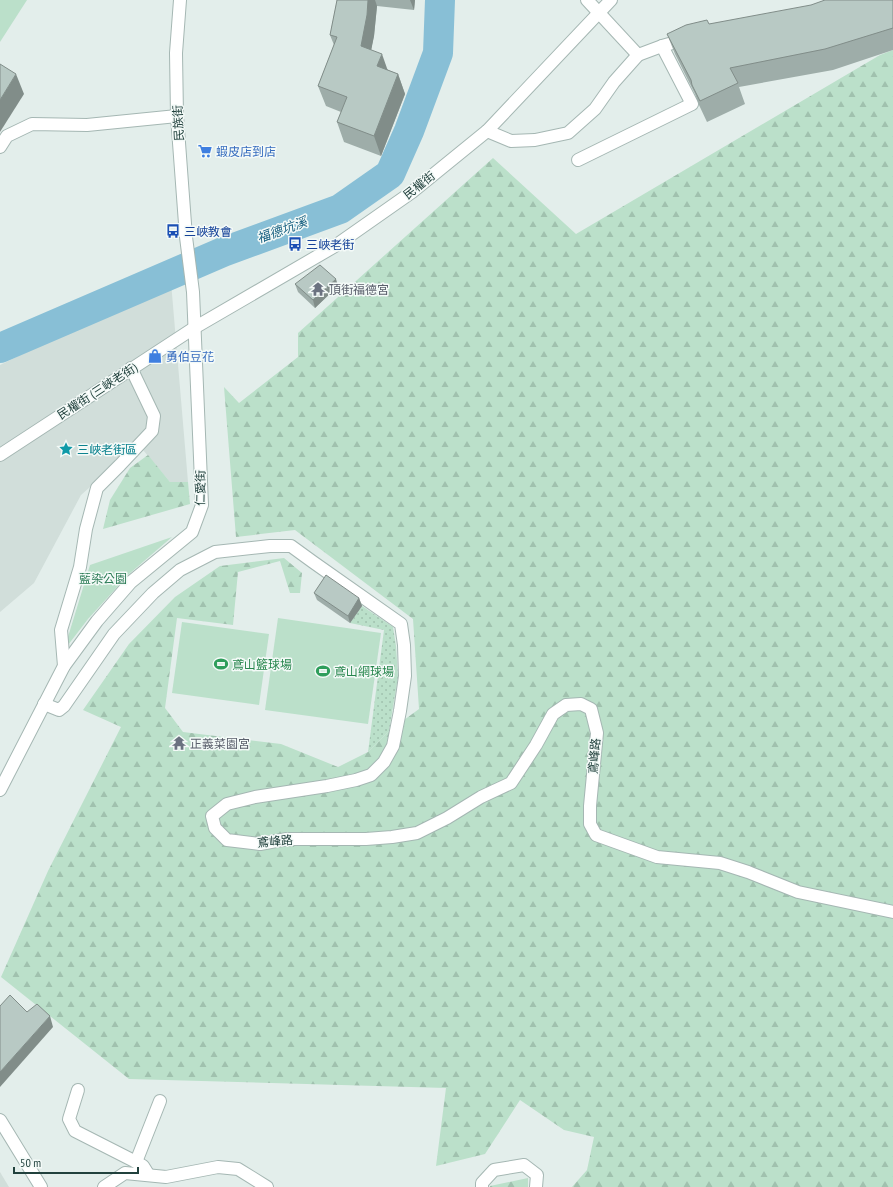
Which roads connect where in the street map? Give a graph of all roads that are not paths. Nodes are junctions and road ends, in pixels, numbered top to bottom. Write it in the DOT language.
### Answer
graph roads {
  1 [pos="180,0"];
  2 [pos="586,0"];
  3 [pos="611,0"];
  4 [pos="598,14"];
  5 [pos="695,37"];
  6 [pos="662,46"];
  7 [pos="638,55"];
  8 [pos="177,116"];
  9 [pos="487,131"];
  10 [pos="0,147"];
  11 [pos="578,160"];
  12 [pos="193,292"];
  13 [pos="194,328"];
  14 [pos="131,368"];
  15 [pos="0,455"];
  16 [pos="64,666"];
  17 [pos="44,704"];
  18 [pos="0,790"];
  19 [pos="893,912"];
  20 [pos="78,1090"];
  21 [pos="160,1102"];
  22 [pos="0,1120"];
  23 [pos="136,1162"];
  24 [pos="148,1174"];
  25 [pos="41,1187"];
  26 [pos="104,1187"];
  27 [pos="267,1187"];
  28 [pos="482,1187"];
  29 [pos="536,1187"];
  1 -- 8 [label="street, 民族街"];
  2 -- 4 [label="street"];
  3 -- 4 [label="street, 民權街"];
  4 -- 7 [label="street"];
  4 -- 9 [label="street, 民權街"];
  5 -- 6 [label="street"];
  6 -- 7 [label="street"];
  6 -- 11 [label="street"];
  7 -- 9 [label="street"];
  8 -- 10 [label="street"];
  8 -- 12 [label="street, 民族街"];
  9 -- 13 [label="street, 民權街"];
  12 -- 13 [label="street, 仁愛街"];
  13 -- 14 [label="street, 民權街 (三峽老街)"];
  13 -- 16 [label="street, 仁愛街"];
  14 -- 15 [label="street, 民權街 (三峽老街)"];
  14 -- 16 [label="street"];
  16 -- 17 [label="street, 仁愛街"];
  17 -- 18 [label="street, 仁愛街"];
  17 -- 19 [label="street, 鳶峰路"];
  20 -- 23 [label="street"];
  21 -- 23 [label="street"];
  22 -- 25 [label="street"];
  23 -- 24 [label="street"];
  24 -- 26 [label="street"];
  24 -- 27 [label="street"];
  28 -- 29 [label="street"];
}
